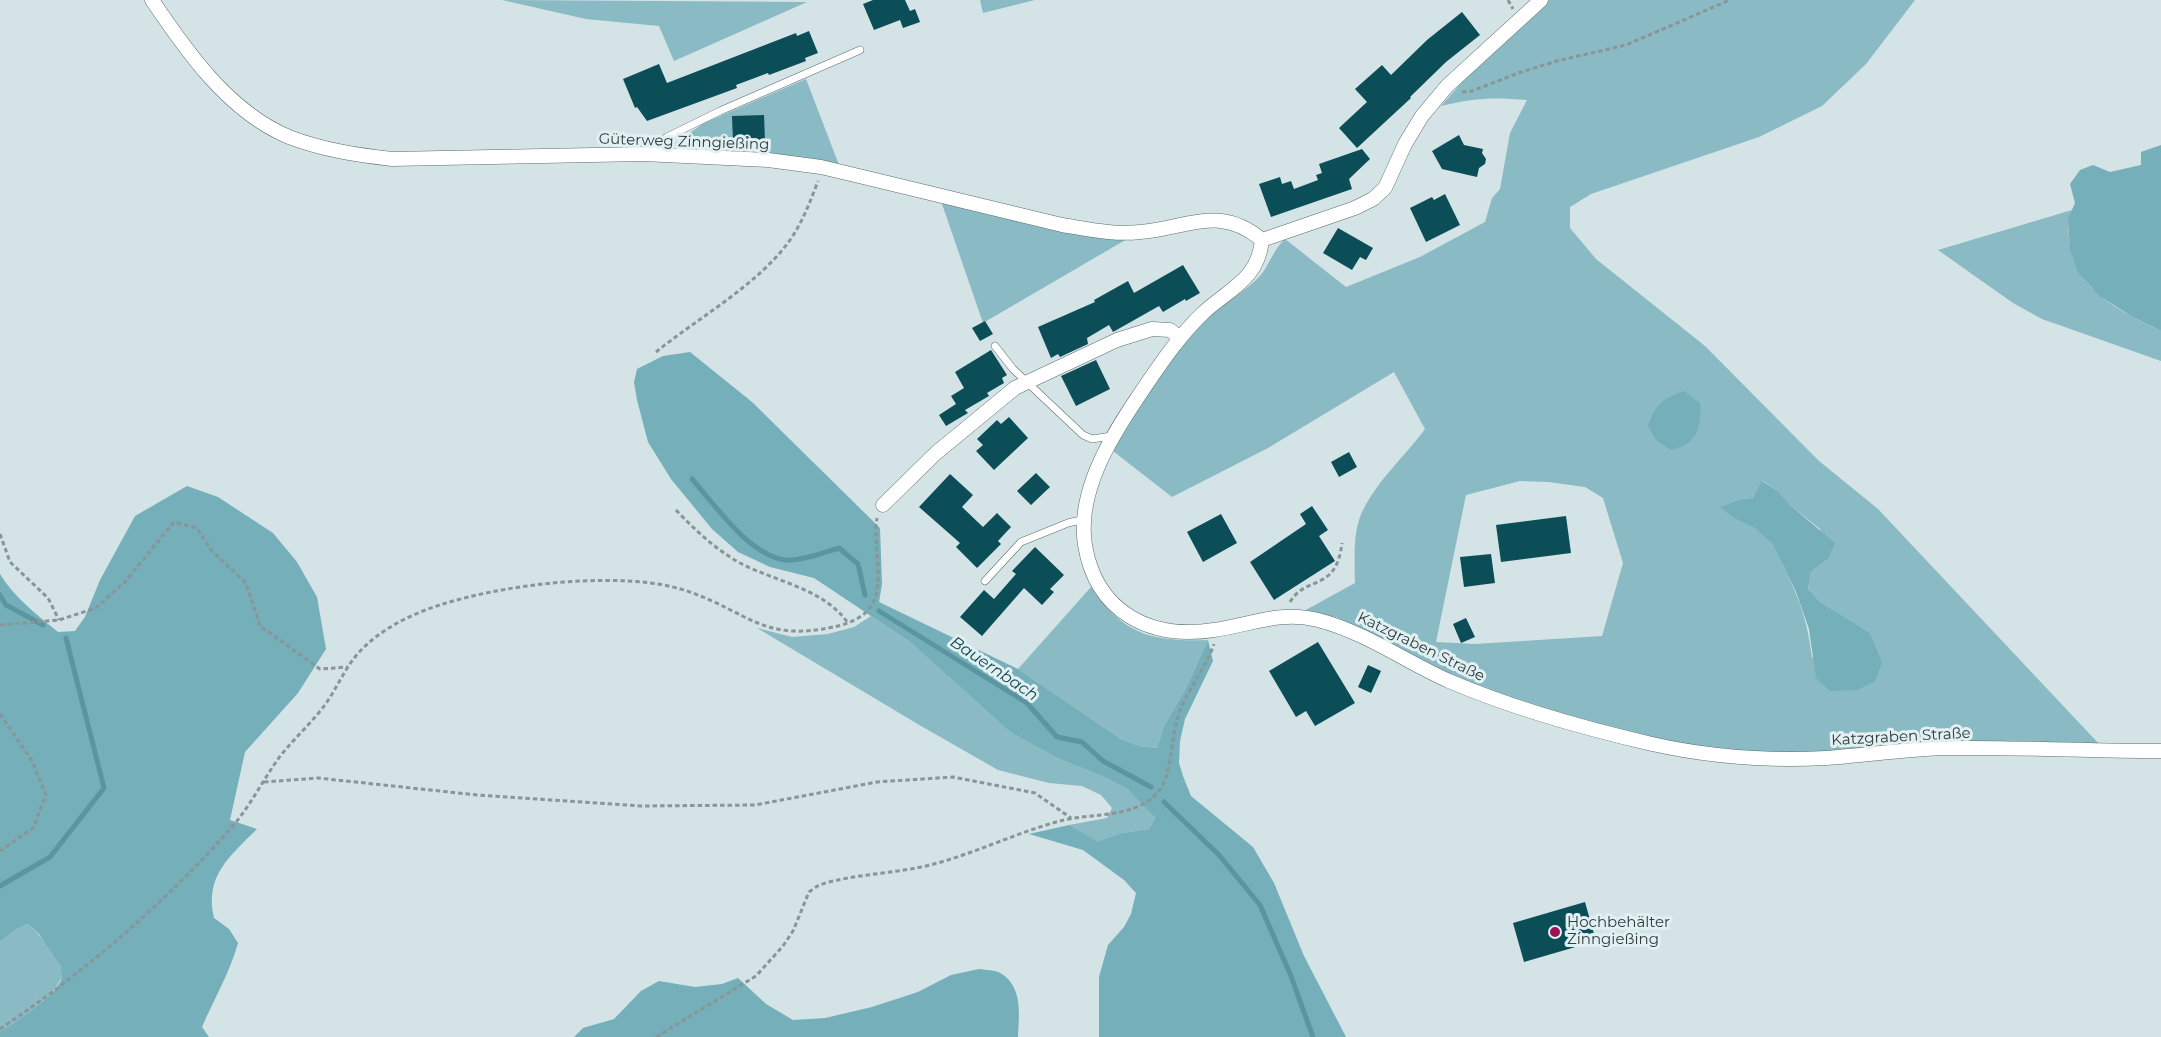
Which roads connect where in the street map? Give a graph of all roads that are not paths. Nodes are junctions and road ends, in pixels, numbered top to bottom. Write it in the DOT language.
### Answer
graph roads {
  1 [pos="152,0"];
  2 [pos="1541,0"];
  3 [pos="860,50"];
  4 [pos="643,154"];
  5 [pos="1262,240"];
  6 [pos="1180,338"];
  7 [pos="996,346"];
  8 [pos="1027,382"];
  9 [pos="1114,435"];
  10 [pos="883,505"];
  11 [pos="1084,519"];
  12 [pos="985,581"];
  13 [pos="2161,751"];
  1 -- 4 [label="street, Güterweg Zinngießing"];
  2 -- 5 [label="street"];
  3 -- 4 [label="lane"];
  4 -- 5 [label="street, Güterweg Zinngießing"];
  5 -- 6 [label="street, Katzgraben Straße"];
  6 -- 8 [label="street"];
  6 -- 9 [label="street, Katzgraben Straße"];
  7 -- 8 [label="lane"];
  8 -- 9 [label="lane"];
  8 -- 10 [label="street"];
  9 -- 11 [label="street, Katzgraben Straße"];
  11 -- 12 [label="lane"];
  11 -- 13 [label="street, Katzgraben Straße"];
}
